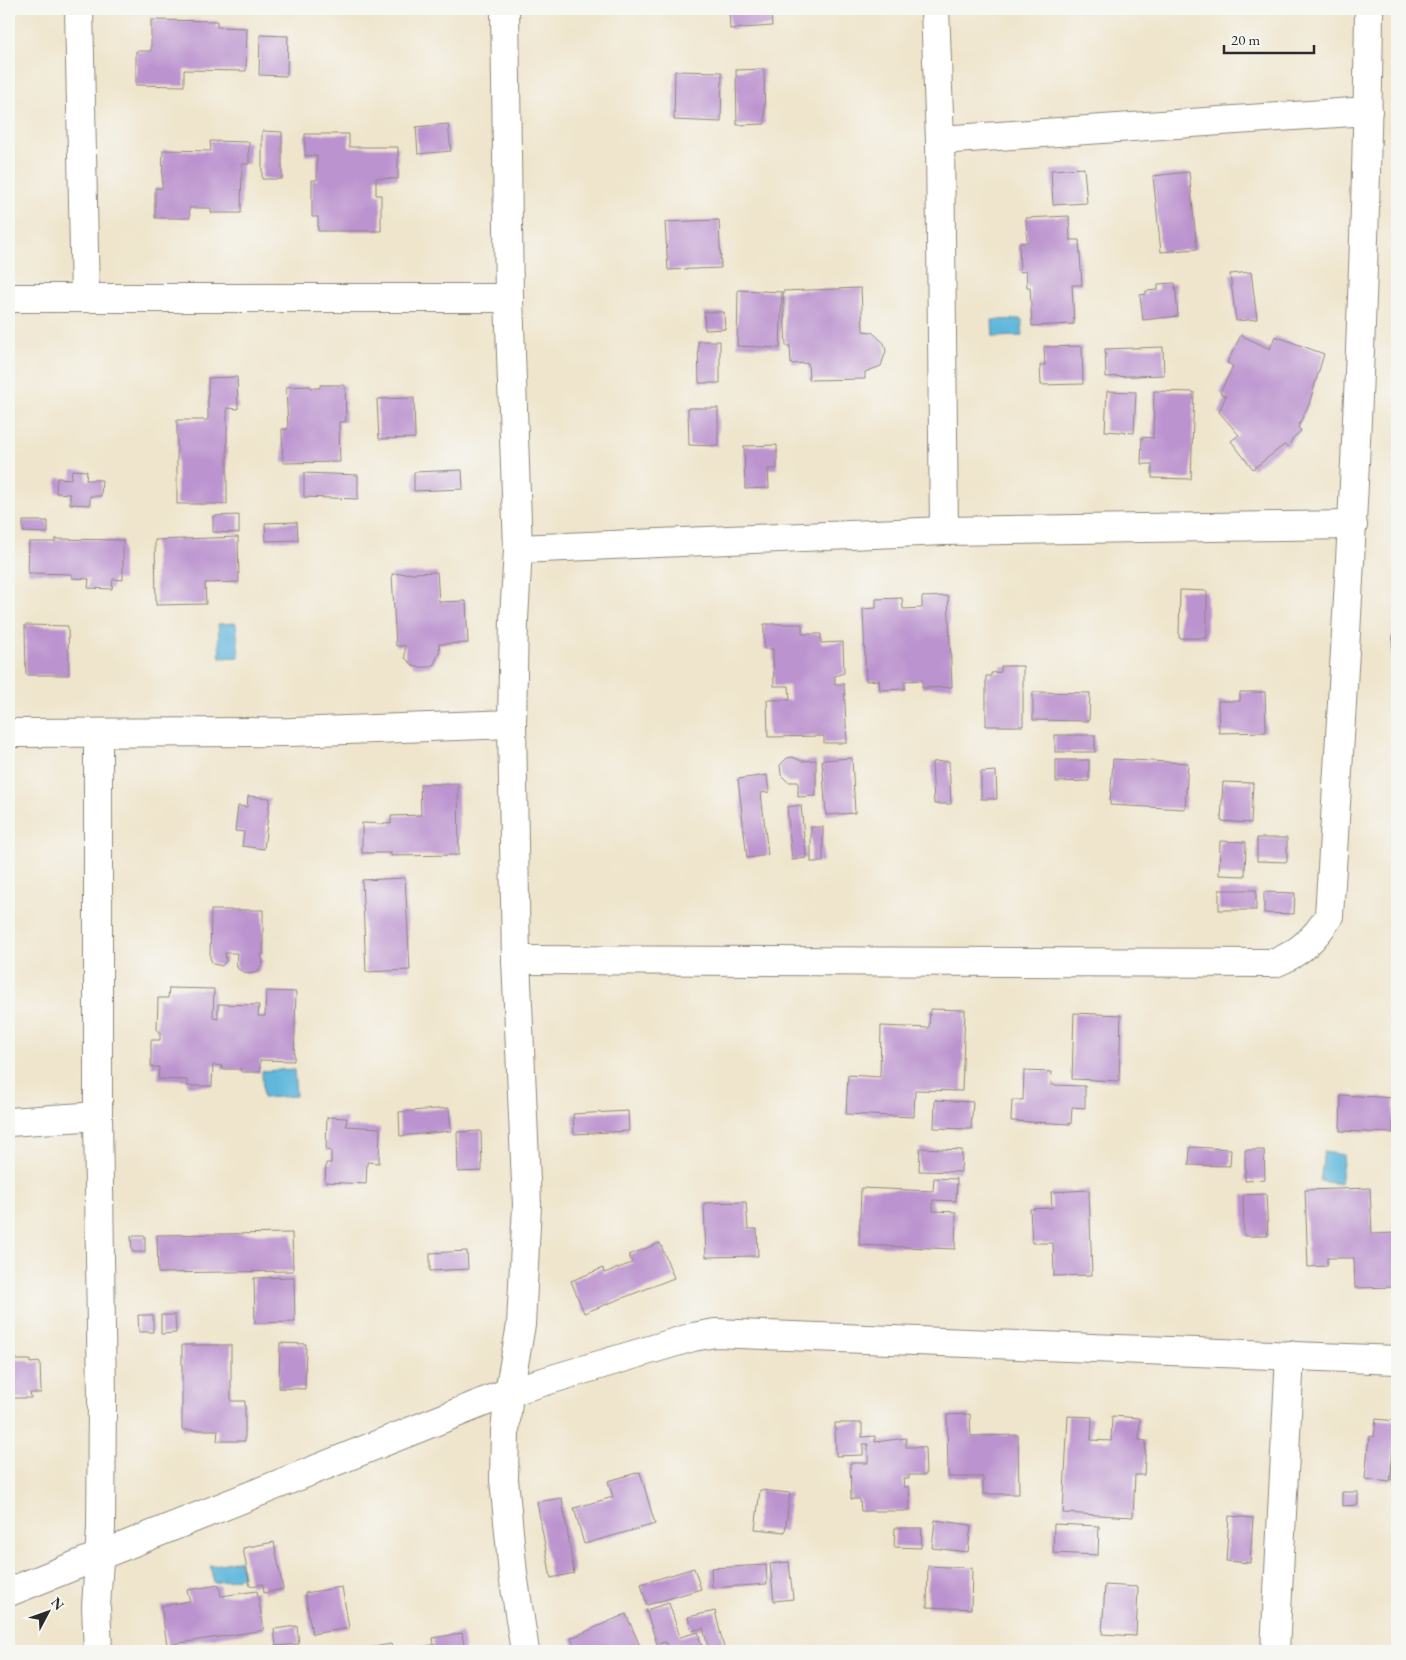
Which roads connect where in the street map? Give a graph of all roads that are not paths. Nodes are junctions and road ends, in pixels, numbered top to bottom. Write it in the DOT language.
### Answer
graph roads {
  1 [pos="79,9"];
  2 [pos="505,9"];
  3 [pos="935,9"];
  4 [pos="1370,9"];
  5 [pos="1368,112"];
  6 [pos="940,140"];
  7 [pos="9,298"];
  8 [pos="85,298"];
  9 [pos="509,298"];
  10 [pos="1353,525"];
  11 [pos="944,531"];
  12 [pos="518,549"];
  13 [pos="512,724"];
  14 [pos="9,733"];
  15 [pos="98,733"];
  16 [pos="516,960"];
  17 [pos="98,1116"];
  18 [pos="9,1122"];
  19 [pos="1290,1355"];
  20 [pos="1397,1360"];
  21 [pos="508,1392"];
  22 [pos="98,1557"];
  23 [pos="9,1592"];
  24 [pos="98,1651"];
  25 [pos="525,1651"];
  26 [pos="1276,1651"];
  1 -- 8 [label="street"];
  2 -- 9 [label="street"];
  3 -- 6 [label="street"];
  4 -- 5 [label="street"];
  5 -- 6 [label="street"];
  5 -- 10 [label="street"];
  6 -- 11 [label="street"];
  7 -- 8 [label="street"];
  8 -- 9 [label="street"];
  9 -- 12 [label="street"];
  10 -- 11 [label="street"];
  10 -- 16 [label="street"];
  11 -- 12 [label="street"];
  12 -- 13 [label="street"];
  13 -- 15 [label="street"];
  13 -- 16 [label="street"];
  14 -- 15 [label="street"];
  15 -- 17 [label="street"];
  16 -- 21 [label="street"];
  17 -- 18 [label="street"];
  17 -- 22 [label="street"];
  19 -- 20 [label="street"];
  19 -- 21 [label="street"];
  19 -- 26 [label="street"];
  21 -- 22 [label="street"];
  21 -- 25 [label="street"];
  22 -- 23 [label="street"];
  22 -- 24 [label="street"];
}
